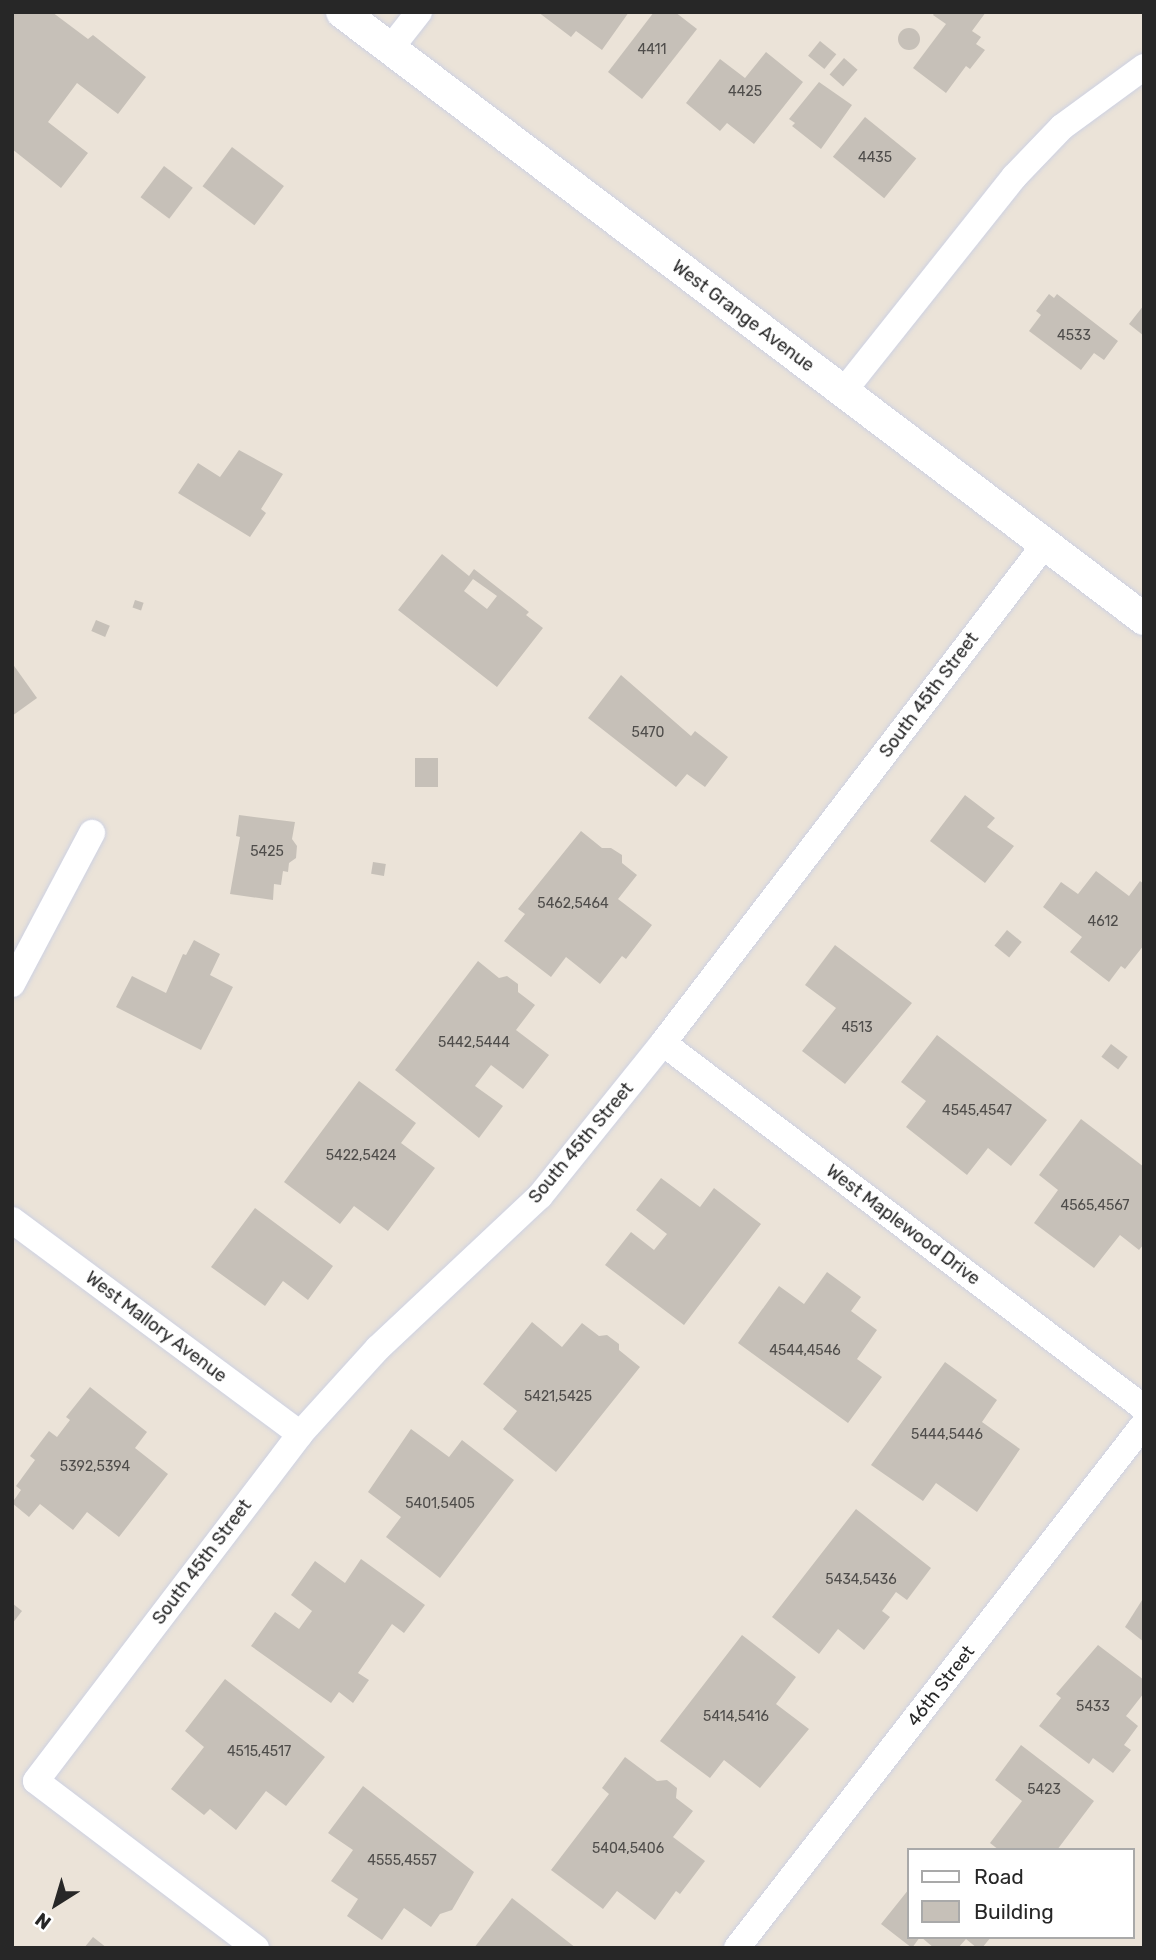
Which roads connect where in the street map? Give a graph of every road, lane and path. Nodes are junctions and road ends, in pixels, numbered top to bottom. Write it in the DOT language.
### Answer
graph roads {
  1 [pos="342,12"];
  2 [pos="419,12"];
  3 [pos="390,49"];
  4 [pos="1144,67"];
  5 [pos="843,392"];
  6 [pos="1045,544"];
  7 [pos="1144,619"];
  8 [pos="92,833"];
  9 [pos="12,984"];
  10 [pos="663,1043"];
  11 [pos="12,1220"];
  12 [pos="1144,1408"];
  13 [pos="1144,1424"];
  14 [pos="300,1434"];
  15 [pos="256,1948"];
  16 [pos="737,1948"];
  1 -- 3 [label="street, West Grange Avenue"];
  2 -- 3 [label="street"];
  3 -- 5 [label="street, West Grange Avenue"];
  4 -- 5 [label="street"];
  5 -- 6 [label="street, West Grange Avenue"];
  6 -- 7 [label="street, West Grange Avenue"];
  6 -- 10 [label="street, South 45th Street"];
  8 -- 9 [label="street"];
  10 -- 12 [label="street, West Maplewood Drive"];
  10 -- 14 [label="street, South 45th Street"];
  11 -- 14 [label="street, West Mallory Avenue"];
  13 -- 16 [label="street, 46th Street"];
  14 -- 15 [label="street, South 45th Street"];
}
